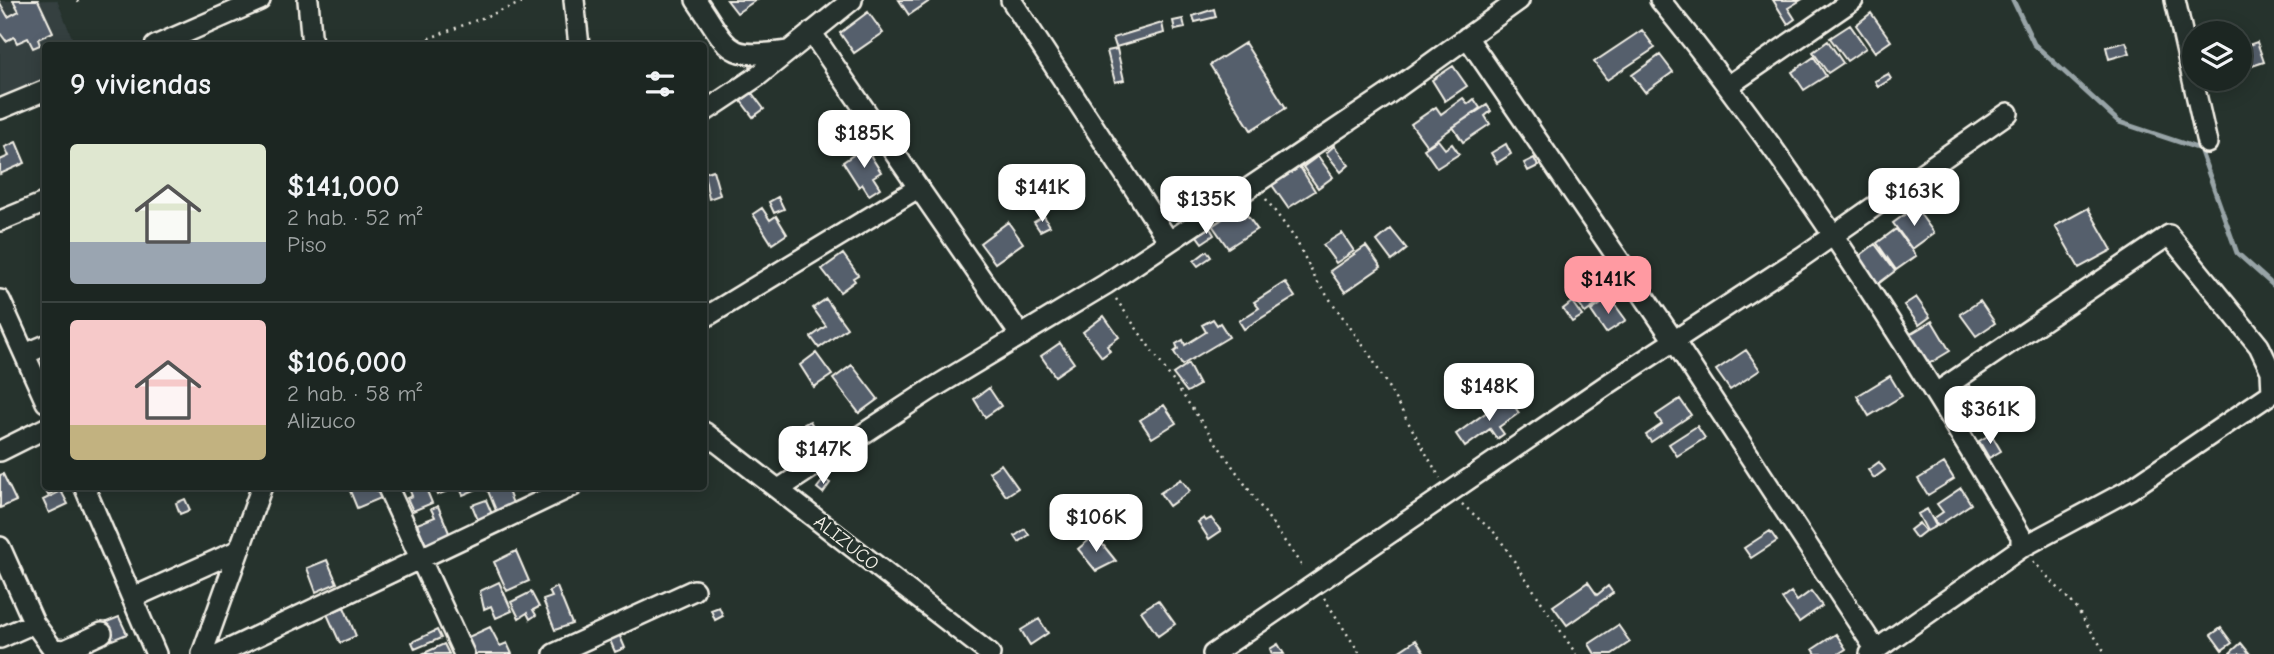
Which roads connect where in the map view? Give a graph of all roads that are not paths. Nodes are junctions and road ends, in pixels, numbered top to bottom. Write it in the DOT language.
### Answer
graph roads {
  1 [pos="260,0"];
  2 [pos="308,0"];
  3 [pos="574,0"];
  4 [pos="696,0"];
  5 [pos="852,0"];
  6 [pos="1011,0"];
  7 [pos="1519,0"];
  8 [pos="1660,0"];
  9 [pos="1853,0"];
  10 [pos="2175,0"];
  11 [pos="811,32"];
  12 [pos="1467,37"];
  13 [pos="164,42"];
  14 [pos="312,42"];
  15 [pos="579,42"];
  16 [pos="789,51"];
  17 [pos="1728,86"];
  18 [pos="42,92"];
  19 [pos="0,109"];
  20 [pos="707,110"];
  21 [pos="2008,113"];
  22 [pos="2207,143"];
  23 [pos="918,187"];
  24 [pos="42,204"];
  25 [pos="0,221"];
  26 [pos="1831,235"];
  27 [pos="1168,240"];
  28 [pos="0,300"];
  29 [pos="707,316"];
  30 [pos="1021,336"];
  31 [pos="1675,342"];
  32 [pos="42,347"];
  33 [pos="25,355"];
  34 [pos="42,393"];
  35 [pos="1936,393"];
  36 [pos="42,430"];
  37 [pos="707,434"];
  38 [pos="0,451"];
  39 [pos="779,489"];
  40 [pos="86,490"];
  41 [pos="261,490"];
  42 [pos="389,490"];
  43 [pos="565,490"];
  44 [pos="0,547"];
  45 [pos="2021,548"];
  46 [pos="239,550"];
  47 [pos="422,558"];
  48 [pos="694,590"];
  49 [pos="132,598"];
  50 [pos="34,623"];
  51 [pos="102,633"];
  52 [pos="0,638"];
  53 [pos="1873,652"];
  54 [pos="156,654"];
  55 [pos="202,654"];
  56 [pos="219,654"];
  57 [pos="464,654"];
  58 [pos="554,654"];
  59 [pos="990,654"];
  60 [pos="1213,654"];
  1 -- 13 [label="street"];
  2 -- 14 [label="street"];
  3 -- 15 [label="street"];
  4 -- 16 [label="street"];
  5 -- 11 [label="street"];
  6 -- 27 [label="street"];
  7 -- 12 [label="street"];
  8 -- 17 [label="street"];
  9 -- 17 [label="street"];
  10 -- 22 [label="street"];
  11 -- 16 [label="street"];
  11 -- 23 [label="street"];
  12 -- 27 [label="street"];
  12 -- 31 [label="street"];
  16 -- 20 [label="street"];
  17 -- 26 [label="street"];
  18 -- 19 [label="street"];
  21 -- 26 [label="street"];
  23 -- 29 [label="street"];
  23 -- 30 [label="street"];
  24 -- 25 [label="street"];
  26 -- 31 [label="street"];
  26 -- 35 [label="street"];
  27 -- 30 [label="street"];
  28 -- 33 [label="street"];
  30 -- 39 [label="street"];
  31 -- 53 [label="street"];
  31 -- 60 [label="street"];
  32 -- 33 [label="street"];
  33 -- 34 [label="street"];
  35 -- 45 [label="street"];
  35 -- 45 [label="street"];
  36 -- 38 [label="street"];
  37 -- 39 [label="street, ALIZUCO"];
  39 -- 59 [label="street, ALIZUCO"];
  40 -- 49 [label="street"];
  41 -- 46 [label="street"];
  42 -- 47 [label="street"];
  43 -- 47 [label="street"];
  44 -- 50 [label="street"];
  45 -- 53 [label="street"];
  46 -- 49 [label="street"];
  46 -- 55 [label="street"];
  47 -- 56 [label="street"];
  47 -- 57 [label="street"];
  48 -- 58 [label="street"];
  49 -- 54 [label="street"];
  50 -- 51 [label="street"];
  50 -- 52 [label="street"];
}
